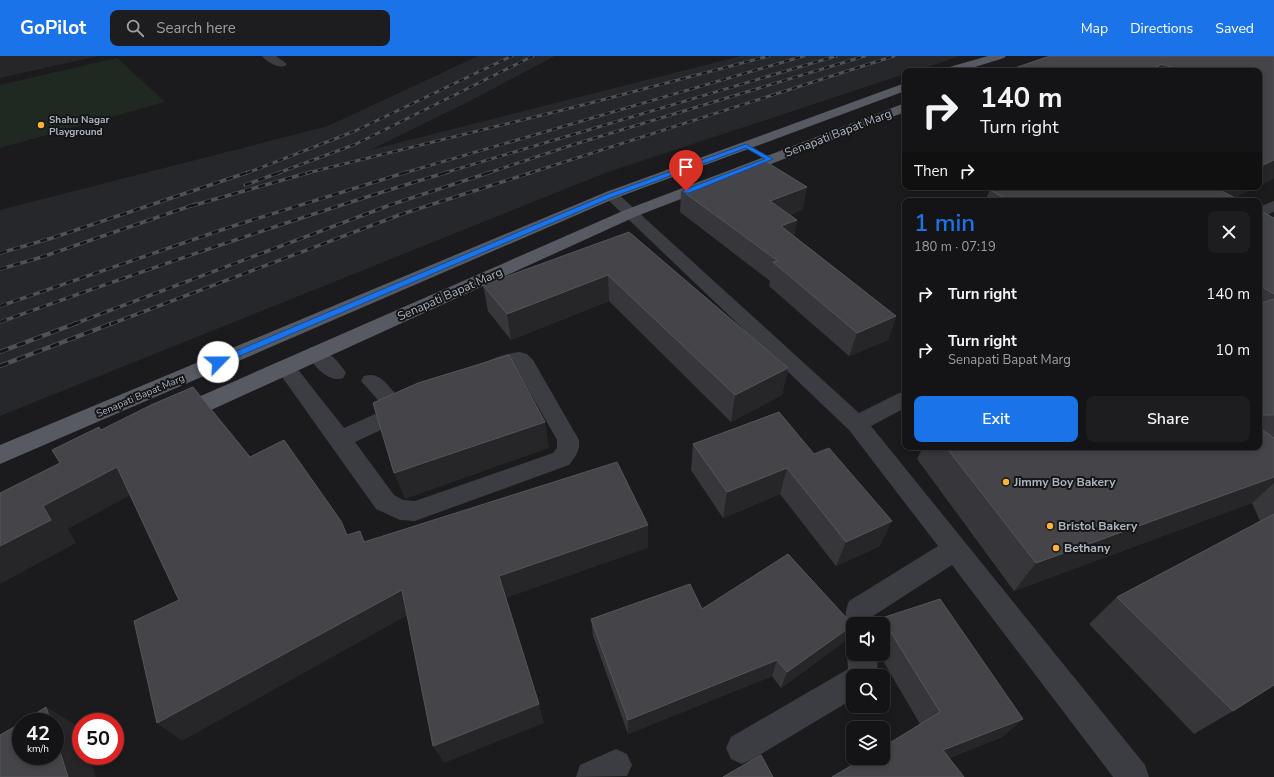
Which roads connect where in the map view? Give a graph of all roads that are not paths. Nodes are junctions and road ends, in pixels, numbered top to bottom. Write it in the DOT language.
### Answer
graph roads {
  1 [pos="268,56"];
  2 [pos="1000,56"];
  3 [pos="281,64"];
  4 [pos="960,68"];
  5 [pos="902,88"];
  6 [pos="876,98"];
  7 [pos="902,108"];
  8 [pos="902,108"];
  9 [pos="746,146"];
  10 [pos="770,159"];
  11 [pos="611,195"];
  12 [pos="1274,206"];
  13 [pos="1262,212"];
  14 [pos="630,213"];
  15 [pos="316,353"];
  16 [pos="285,367"];
  17 [pos="336,373"];
  18 [pos="469,379"];
  19 [pos="371,381"];
  20 [pos="902,401"];
  21 [pos="421,402"];
  22 [pos="401,411"];
  23 [pos="163,422"];
  24 [pos="857,424"];
  25 [pos="340,439"];
  26 [pos="0,455"];
  27 [pos="955,549"];
  28 [pos="860,617"];
  29 [pos="846,686"];
  30 [pos="742,748"];
  31 [pos="1131,776"];
  1 -- 3 [label="street"];
  2 -- 4 [label="main road"];
  5 -- 6 [label="main road, Senapati Bapat Marg"];
  6 -- 7 [label="main road"];
  6 -- 9 [label="main road, Senapati Bapat Marg"];
  8 -- 10 [label="main road, Senapati Bapat Marg"];
  9 -- 10 [label="main road"];
  9 -- 11 [label="main road, Senapati Bapat Marg"];
  10 -- 14 [label="main road, Senapati Bapat Marg"];
  11 -- 14 [label="street"];
  11 -- 26 [label="main road, Senapati Bapat Marg"];
  12 -- 13 [label="street"];
  14 -- 15 [label="main road, Senapati Bapat Marg"];
  14 -- 24 [label="street"];
  15 -- 16 [label="main road, Senapati Bapat Marg"];
  15 -- 17 [label="street"];
  16 -- 23 [label="main road, Senapati Bapat Marg"];
  16 -- 25 [label="street"];
  18 -- 25 [label="street"];
  19 -- 22 [label="street"];
  20 -- 24 [label="street"];
  21 -- 22 [label="street"];
  22 -- 25 [label="street"];
  24 -- 27 [label="street"];
  27 -- 28 [label="street"];
  27 -- 31 [label="street"];
  29 -- 30 [label="street"];
}
